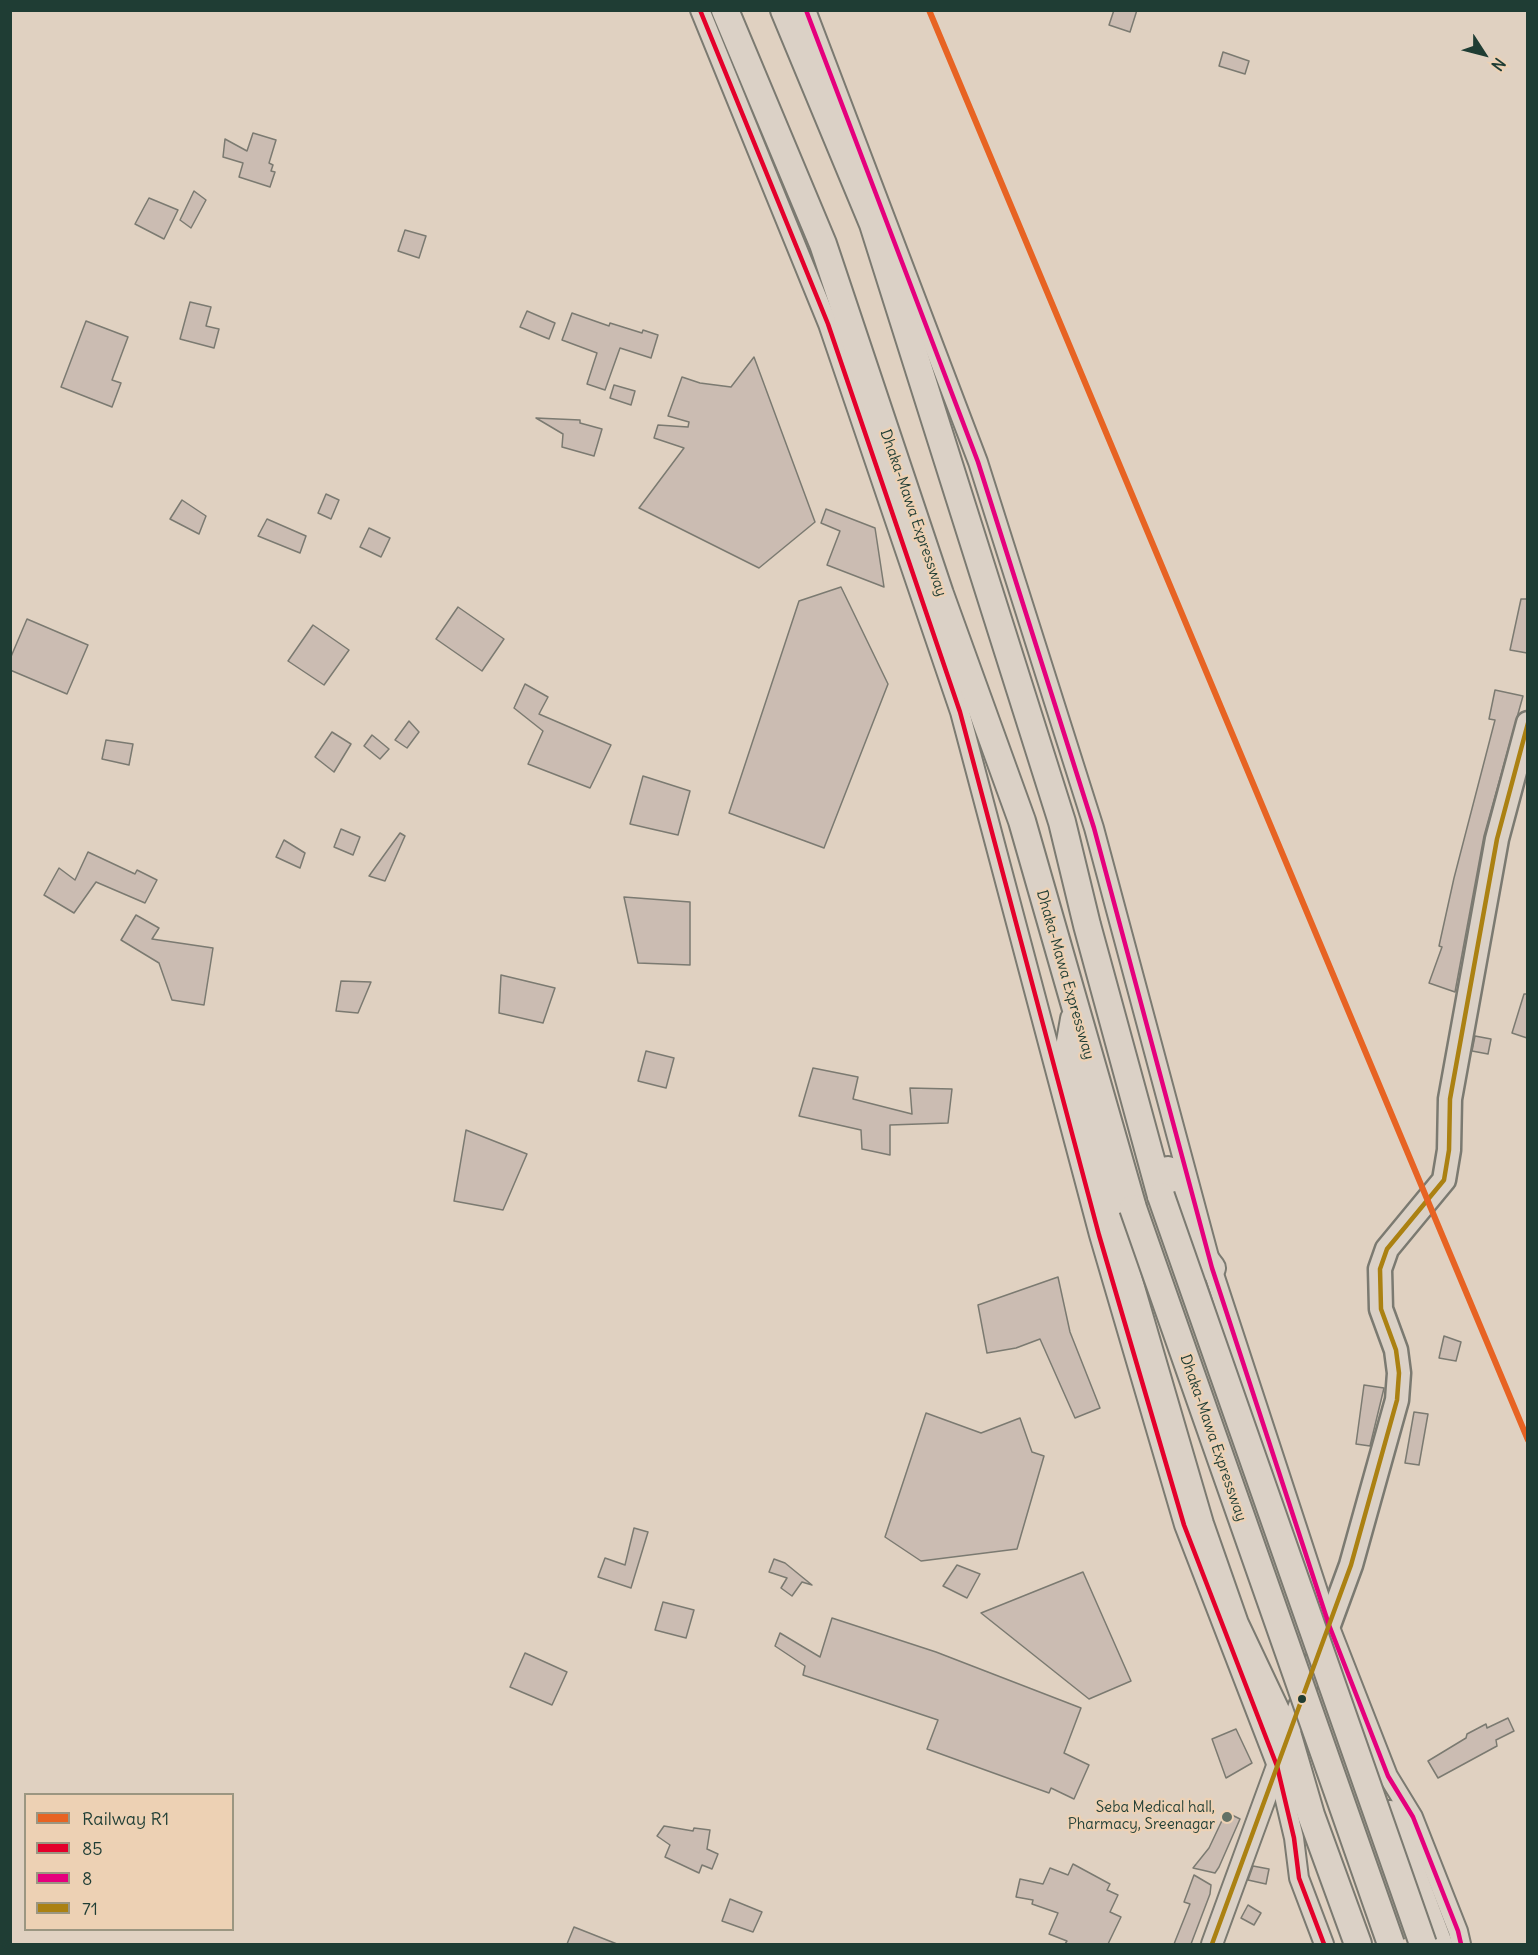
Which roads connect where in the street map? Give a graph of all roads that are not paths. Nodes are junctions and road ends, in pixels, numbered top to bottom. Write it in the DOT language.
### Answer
graph roads {
  1 [pos="700,10"];
  2 [pos="725,10"];
  3 [pos="784,10"];
  4 [pos="806,10"];
  5 [pos="1527,723"];
  6 [pos="1105,992"];
  7 [pos="1076,1012"];
  8 [pos="1212,1268"];
  9 [pos="1192,1524"];
  10 [pos="1229,1627"];
  11 [pos="1327,1631"];
  12 [pos="1288,1736"];
  13 [pos="1277,1766"];
  14 [pos="1212,1944"];
  15 [pos="1324,1944"];
  16 [pos="1358,1944"];
  17 [pos="1391,1944"];
  18 [pos="1423,1944"];
  19 [pos="1439,1944"];
  20 [pos="1461,1944"];
  1 -- 9 [label="street"];
  2 -- 7 [label="highway, Dhaka-Mawa Expressway"];
  3 -- 6 [label="highway, Dhaka-Mawa Expressway"];
  4 -- 8 [label="street"];
  5 -- 11 [label="main road"];
  6 -- 8 [label="highway"];
  6 -- 18 [label="highway, Dhaka-Mawa Expressway, bridge"];
  7 -- 9 [label="highway"];
  7 -- 17 [label="highway, Dhaka-Mawa Expressway, bridge"];
  8 -- 11 [label="street"];
  9 -- 10 [label="highway"];
  10 -- 12 [label="highway"];
  10 -- 13 [label="street"];
  11 -- 12 [label="main road"];
  11 -- 19 [label="highway"];
  11 -- 20 [label="street"];
  12 -- 13 [label="main road"];
  12 -- 16 [label="highway"];
  13 -- 14 [label="main road"];
  13 -- 15 [label="street"];
}
